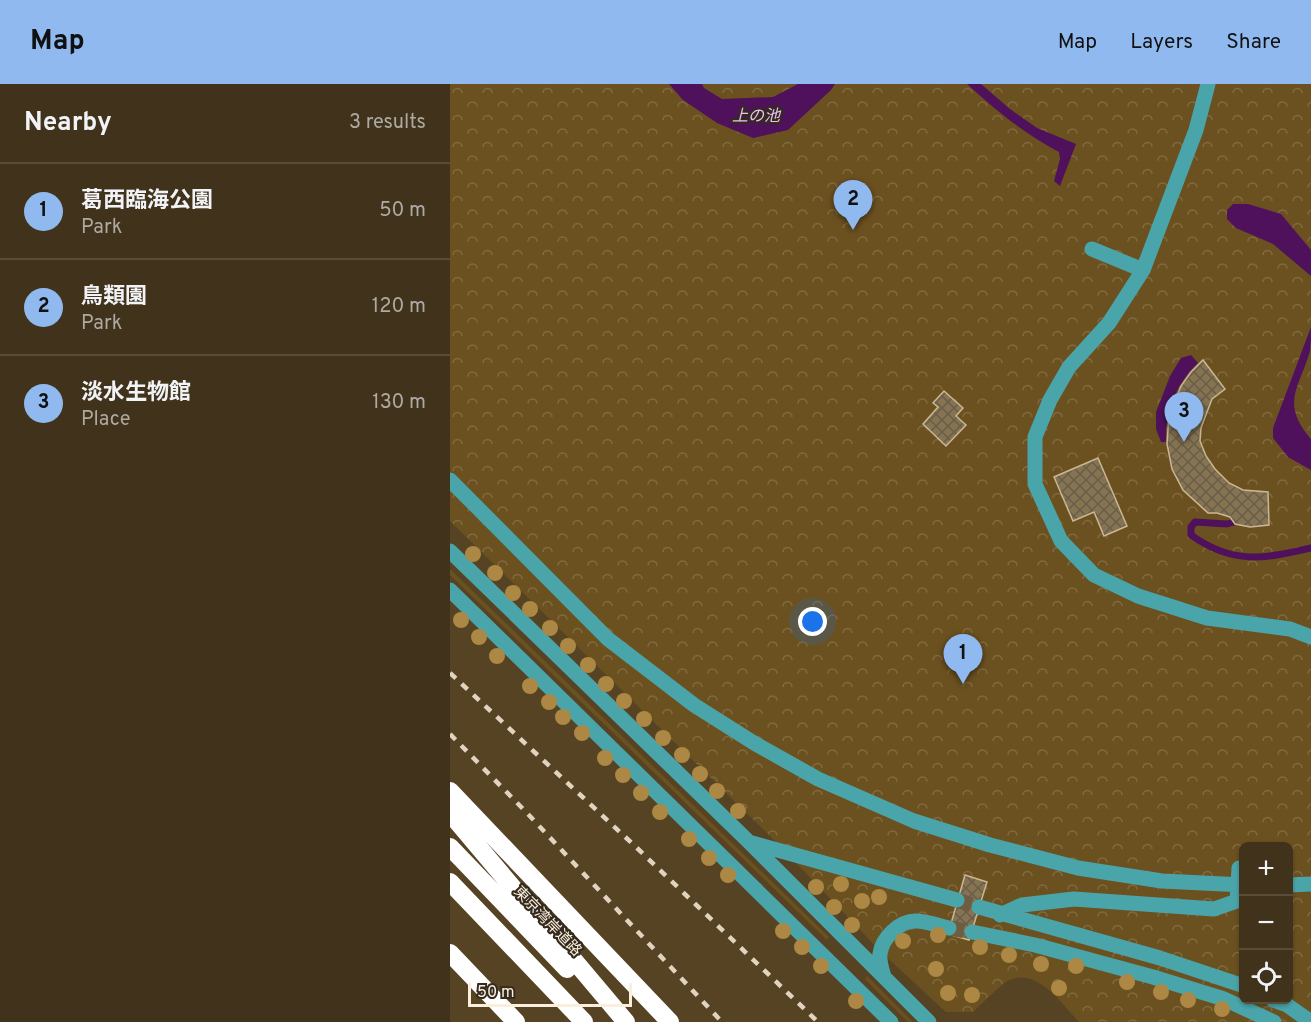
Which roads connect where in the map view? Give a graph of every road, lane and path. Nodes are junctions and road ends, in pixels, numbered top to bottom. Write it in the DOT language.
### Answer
graph roads {
  1 [pos="1208,84"];
  2 [pos="1092,249"];
  3 [pos="1143,270"];
  4 [pos="452,477"];
  5 [pos="450,551"];
  6 [pos="450,590"];
  7 [pos="1311,637"];
  8 [pos="450,791"];
  9 [pos="450,813"];
  10 [pos="749,842"];
  11 [pos="450,847"];
  12 [pos="1239,879"];
  13 [pos="450,882"];
  14 [pos="1311,884"];
  15 [pos="1293,885"];
  16 [pos="1239,886"];
  17 [pos="957,900"];
  18 [pos="979,908"];
  19 [pos="1000,915"];
  20 [pos="949,928"];
  21 [pos="972,932"];
  22 [pos="450,953"];
  23 [pos="884,977"];
  24 [pos="1239,984"];
  25 [pos="1285,1004"];
  26 [pos="516,1022"];
  27 [pos="584,1022"];
  28 [pos="619,1022"];
  29 [pos="626,1022"];
  30 [pos="670,1022"];
  31 [pos="891,1022"];
  32 [pos="928,1022"];
  33 [pos="1274,1022"];
  34 [pos="1311,1022"];
  1 -- 3 [label="street"];
  2 -- 3 [label="street"];
  3 -- 7 [label="street"];
  4 -- 12 [label="street"];
  5 -- 10 [label="street"];
  6 -- 31 [label="street"];
  8 -- 30 [label="highway"];
  9 -- 29 [label="highway"];
  10 -- 17 [label="street"];
  10 -- 23 [label="street"];
  11 -- 28 [label="highway, 東京湾岸道路"];
  13 -- 27 [label="highway"];
  14 -- 15 [label="street"];
  16 -- 19 [label="street"];
  18 -- 19 [label="street"];
  19 -- 24 [label="street"];
  20 -- 23 [label="street"];
  21 -- 33 [label="street"];
  22 -- 26 [label="highway"];
  23 -- 32 [label="street"];
  25 -- 34 [label="street"];
}
